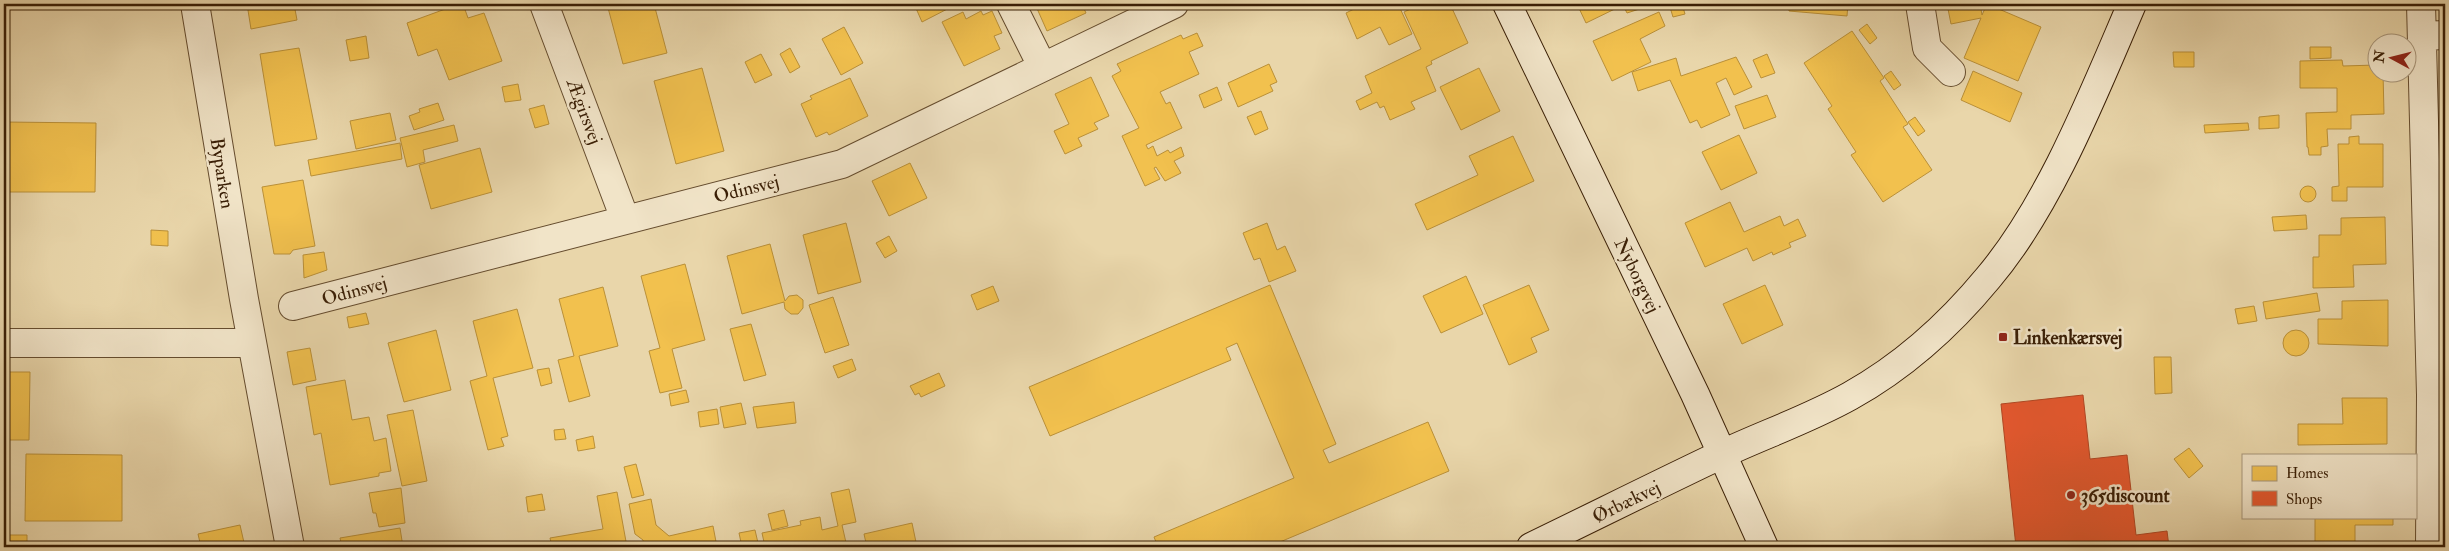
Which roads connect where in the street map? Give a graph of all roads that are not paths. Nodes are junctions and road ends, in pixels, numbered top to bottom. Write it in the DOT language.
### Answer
graph roads {
  1 [pos="195,4"];
  2 [pos="544,4"];
  3 [pos="1011,4"];
  4 [pos="1174,4"];
  5 [pos="1508,4"];
  6 [pos="1920,4"];
  7 [pos="2132,4"];
  8 [pos="2421,4"];
  9 [pos="2434,35"];
  10 [pos="1042,66"];
  11 [pos="1951,72"];
  12 [pos="625,219"];
  13 [pos="293,306"];
  14 [pos="4,343"];
  15 [pos="252,343"];
  16 [pos="2438,395"];
  17 [pos="1721,455"];
  18 [pos="290,547"];
  19 [pos="1531,547"];
  20 [pos="1764,547"];
  21 [pos="2430,547"];
  1 -- 15 [label="street, Byparken"];
  2 -- 12 [label="street, Ægirsvej"];
  3 -- 10 [label="street"];
  4 -- 10 [label="street, Odinsvej"];
  5 -- 17 [label="street, Nyborgvej"];
  6 -- 11 [label="street"];
  7 -- 17 [label="street"];
  8 -- 9 [label="street"];
  9 -- 16 [label="street"];
  10 -- 12 [label="street, Odinsvej"];
  12 -- 13 [label="street, Odinsvej"];
  14 -- 15 [label="street"];
  15 -- 18 [label="street, Byparken"];
  16 -- 21 [label="street"];
  17 -- 19 [label="street, Ørbækvej"];
  17 -- 20 [label="street, Nyborgvej"];
}
